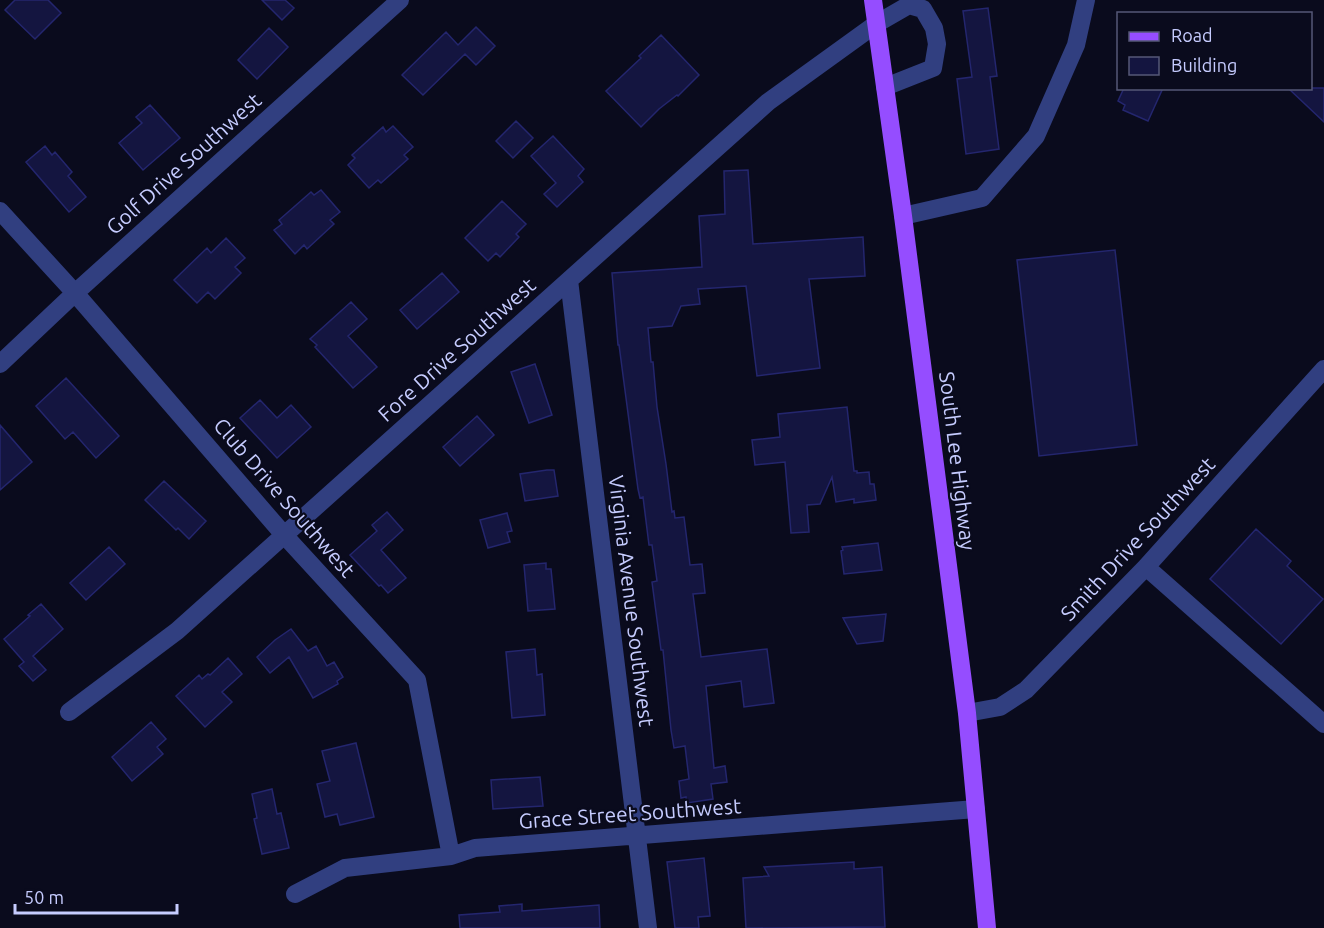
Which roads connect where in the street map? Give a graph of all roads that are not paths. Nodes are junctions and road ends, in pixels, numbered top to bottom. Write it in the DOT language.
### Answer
graph roads {
  1 [pos="400,0"];
  2 [pos="873,0"];
  3 [pos="1086,0"];
  4 [pos="876,24"];
  5 [pos="885,87"];
  6 [pos="0,211"];
  7 [pos="903,216"];
  8 [pos="569,280"];
  9 [pos="75,293"];
  10 [pos="0,364"];
  11 [pos="1324,369"];
  12 [pos="285,536"];
  13 [pos="1146,567"];
  14 [pos="69,712"];
  15 [pos="967,713"];
  16 [pos="1324,724"];
  17 [pos="976,809"];
  18 [pos="637,836"];
  19 [pos="452,856"];
  20 [pos="295,894"];
  21 [pos="648,928"];
  22 [pos="987,928"];
  1 -- 9 [label="street, Golf Drive Southwest"];
  2 -- 4 [label="main road, South Lee Highway"];
  3 -- 7 [label="street"];
  4 -- 5 [label="main road, South Lee Highway"];
  4 -- 5 [label="street, Fore Drive Southwest"];
  4 -- 8 [label="street, Fore Drive Southwest"];
  5 -- 7 [label="main road, South Lee Highway"];
  6 -- 9 [label="street, Club Drive Southwest"];
  7 -- 15 [label="main road, South Lee Highway"];
  8 -- 12 [label="street, Fore Drive Southwest"];
  8 -- 18 [label="street, Virginia Avenue Southwest"];
  9 -- 10 [label="street, Golf Drive Southwest"];
  9 -- 12 [label="street, Club Drive Southwest"];
  11 -- 13 [label="street, Smith Drive Southwest"];
  12 -- 14 [label="street, Fore Drive Southwest"];
  12 -- 19 [label="street, Club Drive Southwest"];
  13 -- 15 [label="street, Smith Drive Southwest"];
  13 -- 16 [label="street"];
  15 -- 17 [label="main road, South Lee Highway"];
  17 -- 18 [label="street, Grace Street Southwest"];
  17 -- 22 [label="main road, South Lee Highway"];
  18 -- 19 [label="street, Grace Street Southwest"];
  18 -- 21 [label="street, Virginia Avenue Southwest"];
  19 -- 20 [label="street, Grace Street Southwest"];
}
